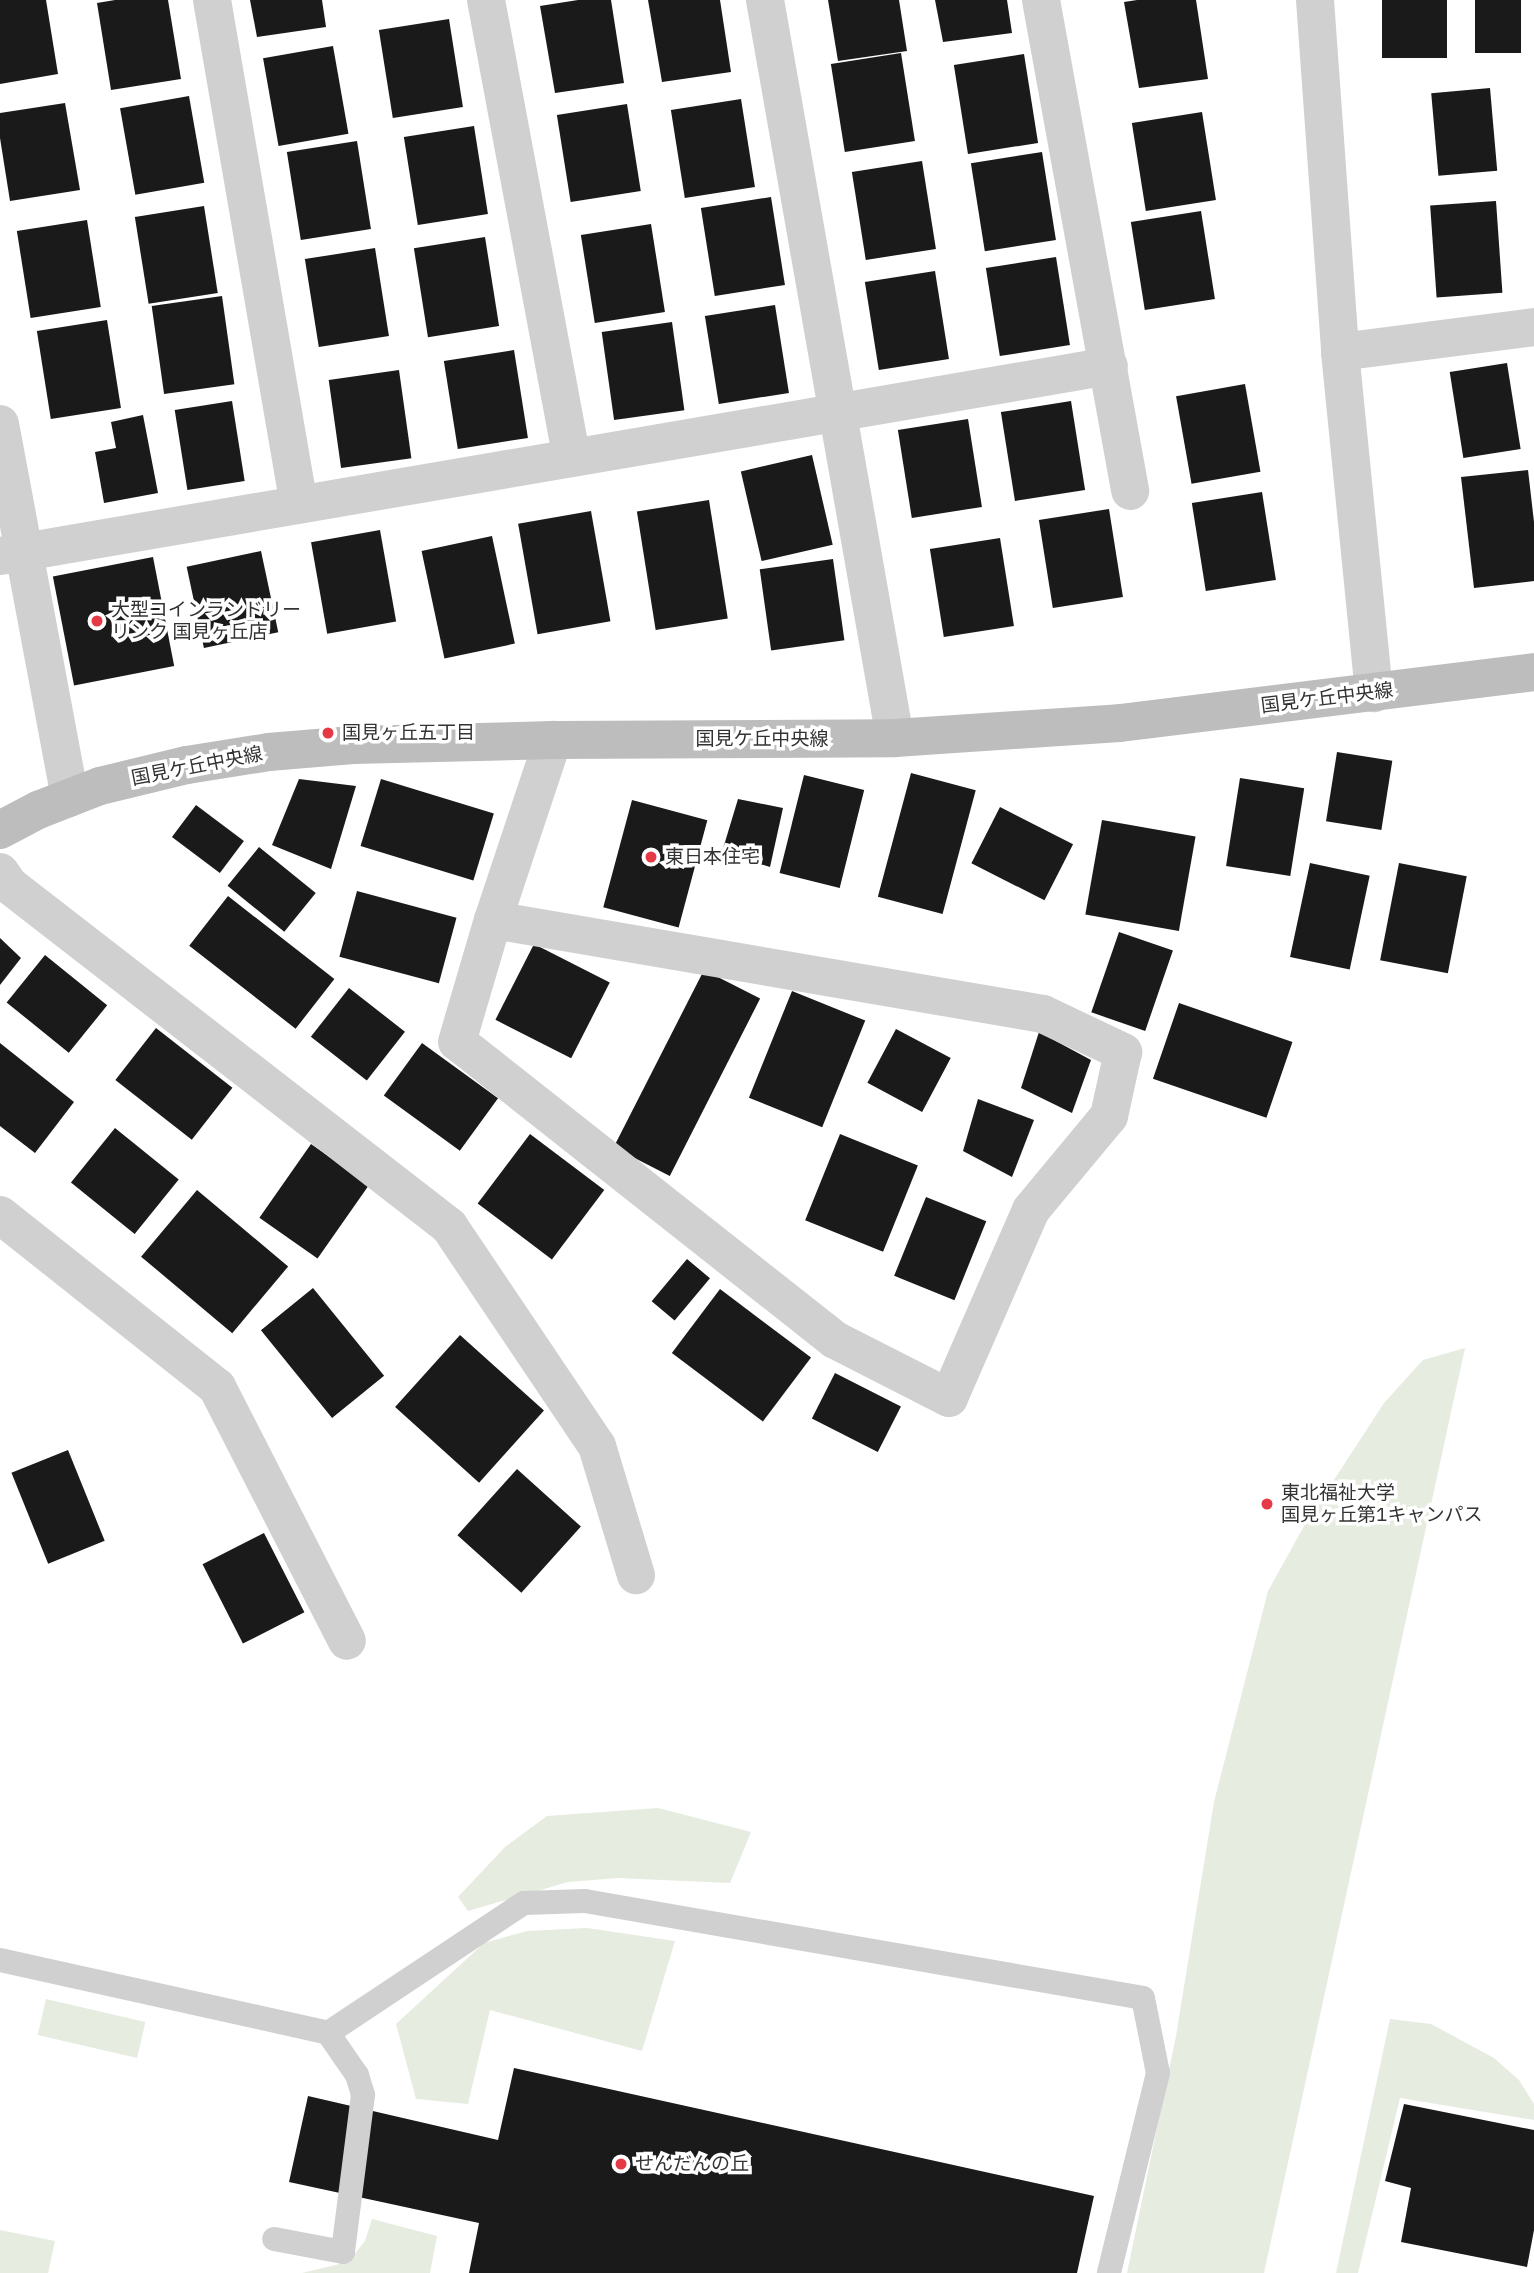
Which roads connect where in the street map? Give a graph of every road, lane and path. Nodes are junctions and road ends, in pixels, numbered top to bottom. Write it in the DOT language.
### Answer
graph roads {
  1 [pos="212,0"];
  2 [pos="486,0"];
  3 [pos="765,0"];
  4 [pos="1041,0"];
  5 [pos="1315,0"];
  6 [pos="1534,327"];
  7 [pos="1340,352"];
  8 [pos="1109,366"];
  9 [pos="839,412"];
  10 [pos="0,424"];
  11 [pos="572,458"];
  12 [pos="1130,491"];
  13 [pos="299,505"];
  14 [pos="11,554"];
  15 [pos="1534,672"];
  16 [pos="1374,693"];
  17 [pos="895,738"];
  18 [pos="554,740"];
  19 [pos="70,797"];
  20 [pos="0,830"];
  21 [pos="0,872"];
  22 [pos="493,920"];
  23 [pos="0,1214"];
  24 [pos="636,1575"];
  25 [pos="347,1641"];
  26 [pos="0,1960"];
  27 [pos="328,2034"];
  28 [pos="274,2239"];
  29 [pos="1109,2273"];
  1 -- 13 [label="street"];
  2 -- 11 [label="street"];
  3 -- 9 [label="street"];
  4 -- 8 [label="street"];
  5 -- 7 [label="street"];
  6 -- 7 [label="street"];
  7 -- 16 [label="street"];
  8 -- 9 [label="street"];
  8 -- 12 [label="street"];
  9 -- 11 [label="street"];
  9 -- 17 [label="street"];
  10 -- 14 [label="street"];
  11 -- 13 [label="street"];
  13 -- 14 [label="street"];
  14 -- 19 [label="street"];
  15 -- 16 [label="street, 国見ケ丘中央線"];
  16 -- 17 [label="street, 国見ケ丘中央線"];
  17 -- 18 [label="street, 国見ケ丘中央線"];
  18 -- 19 [label="street, 国見ケ丘中央線"];
  18 -- 22 [label="street"];
  19 -- 20 [label="street, 国見ケ丘中央線"];
  21 -- 24 [label="street"];
  22 -- 22 [label="street"];
  23 -- 25 [label="street"];
  26 -- 27 [label="lane"];
  27 -- 28 [label="lane"];
  27 -- 29 [label="lane"];
}
